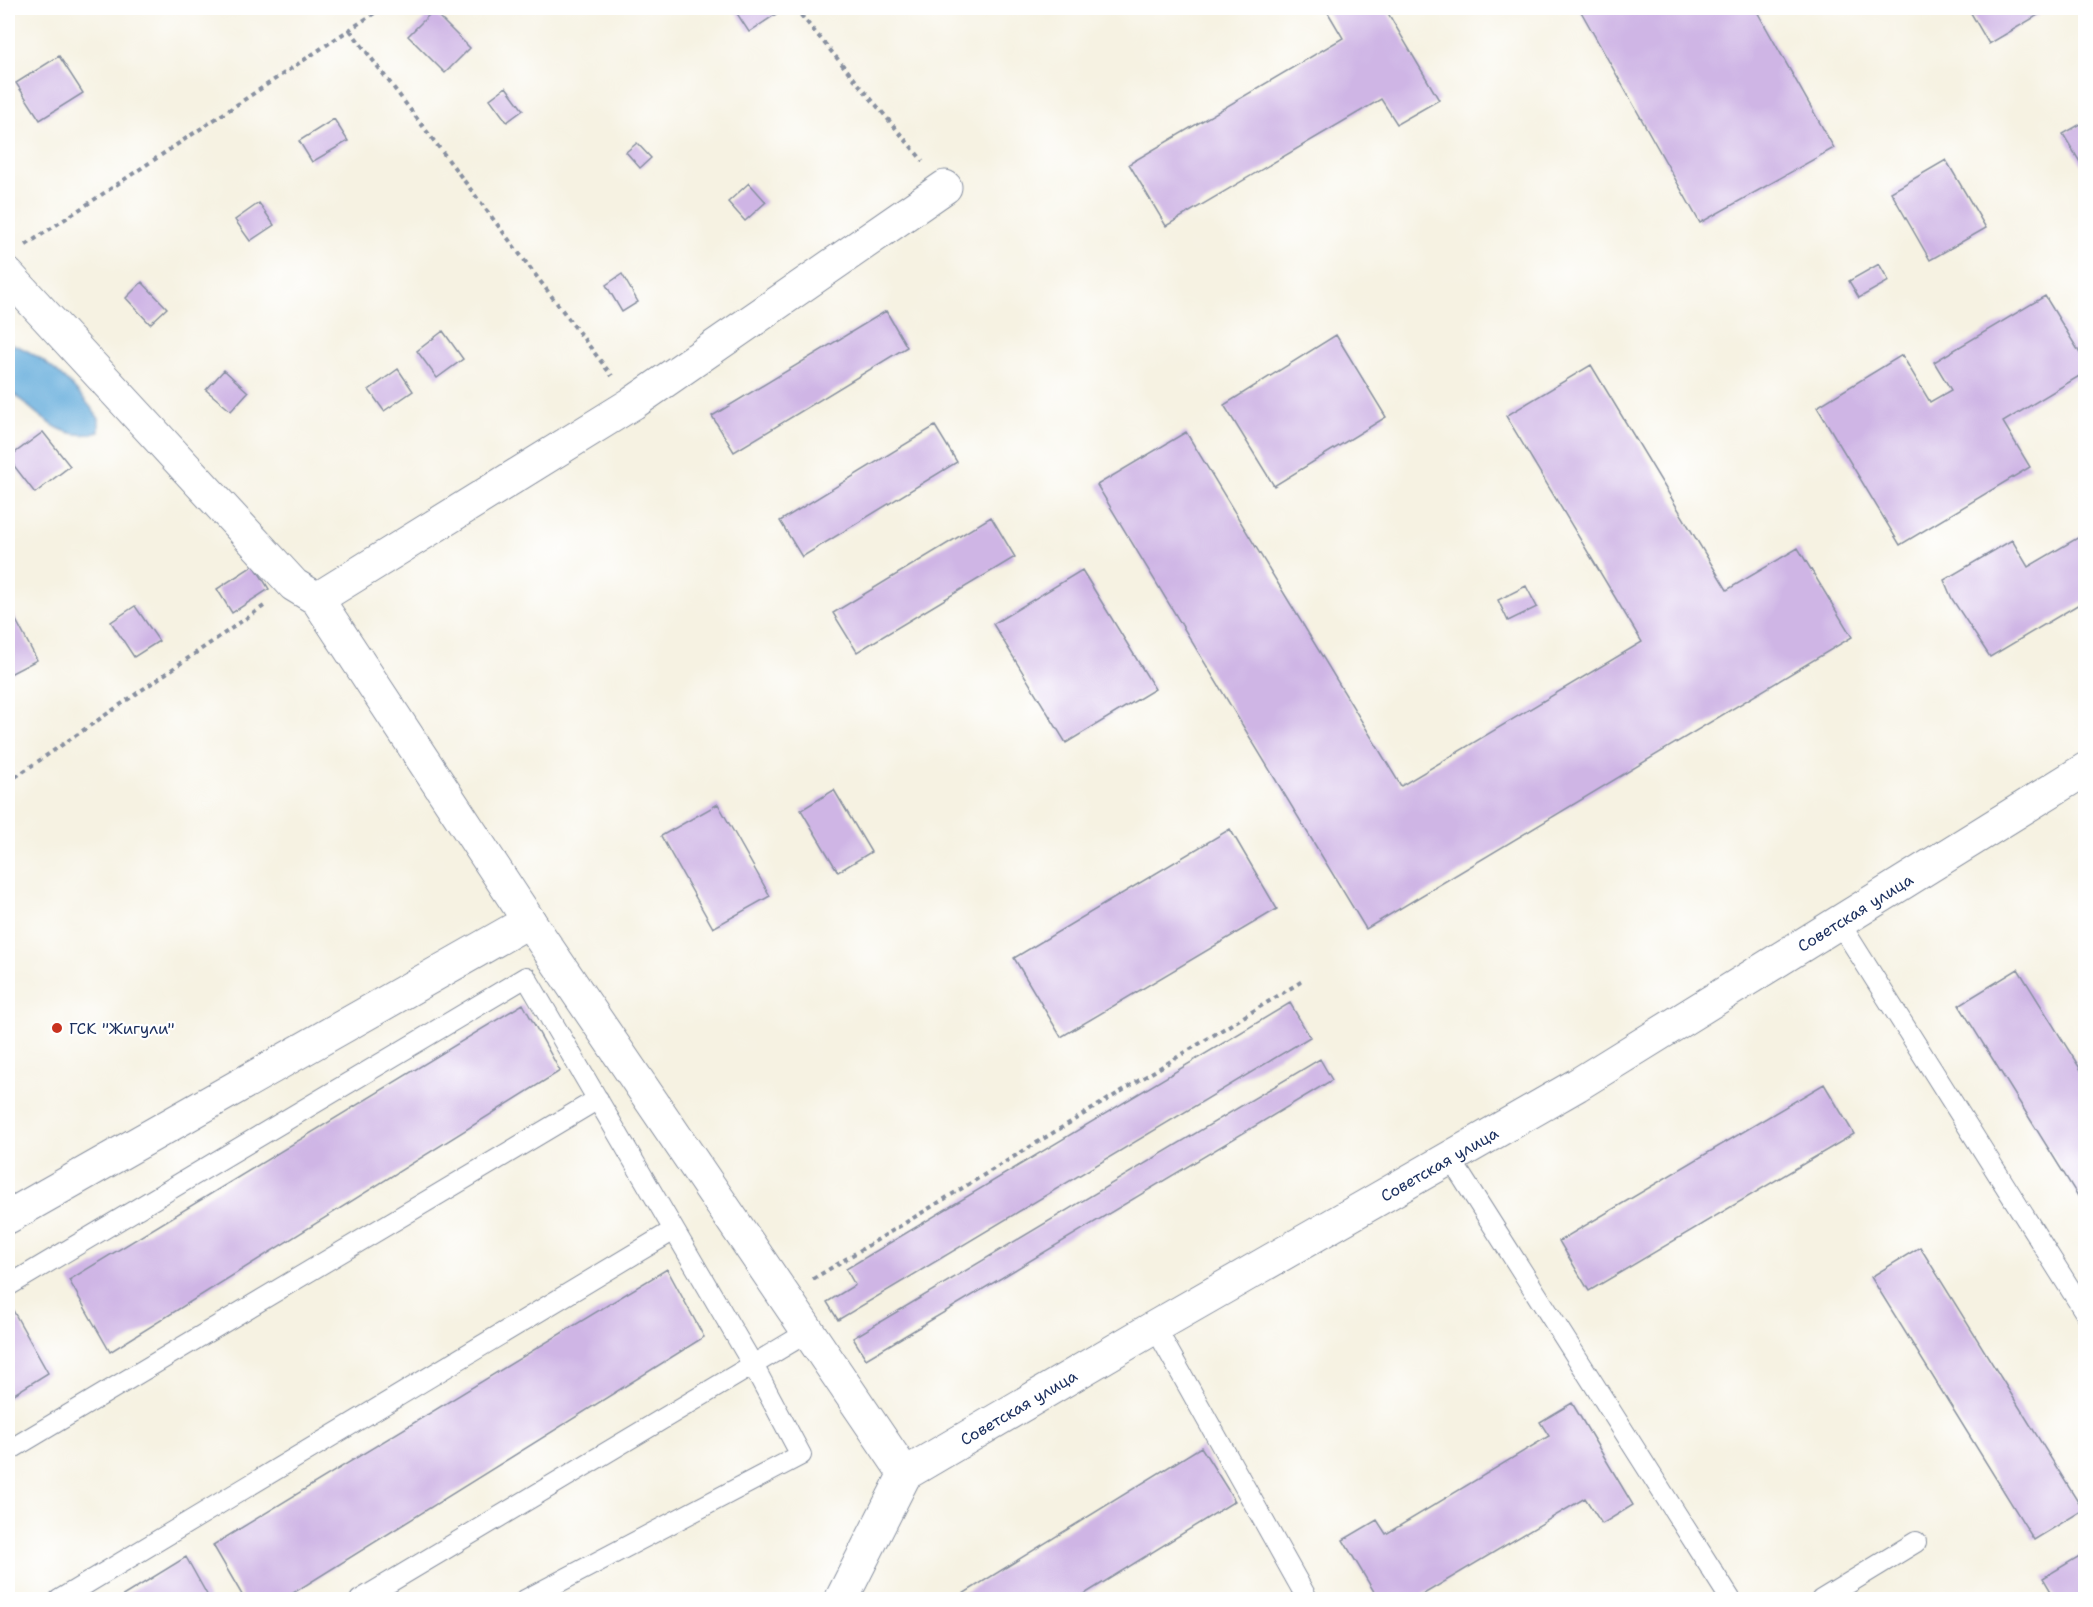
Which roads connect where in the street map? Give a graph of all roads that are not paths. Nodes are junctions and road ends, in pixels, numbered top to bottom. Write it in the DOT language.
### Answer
graph roads {
  1 [pos="945,187"];
  2 [pos="12,263"];
  3 [pos="306,592"];
  4 [pos="2085,769"];
  5 [pos="529,921"];
  6 [pos="1839,922"];
  7 [pos="598,1099"];
  8 [pos="1450,1158"];
  9 [pos="8,1217"];
  10 [pos="674,1230"];
  11 [pos="8,1286"];
  12 [pos="2085,1314"];
  13 [pos="1155,1327"];
  14 [pos="808,1332"];
  15 [pos="753,1365"];
  16 [pos="8,1451"];
  17 [pos="905,1474"];
  18 [pos="1916,1542"];
  19 [pos="59,1599"];
  20 [pos="360,1599"];
  21 [pos="525,1599"];
  22 [pos="841,1599"];
  23 [pos="1308,1599"];
  24 [pos="1731,1599"];
  25 [pos="1821,1599"];
  1 -- 3 [label="street"];
  2 -- 3 [label="street"];
  3 -- 5 [label="street"];
  4 -- 6 [label="street, Советская улица"];
  5 -- 9 [label="street"];
  5 -- 14 [label="street"];
  6 -- 8 [label="street, Советская улица"];
  6 -- 12 [label="lane"];
  7 -- 10 [label="lane"];
  7 -- 11 [label="lane"];
  7 -- 16 [label="lane"];
  8 -- 13 [label="street, Советская улица"];
  8 -- 24 [label="lane"];
  10 -- 15 [label="lane"];
  10 -- 19 [label="lane"];
  13 -- 17 [label="street, Советская улица"];
  13 -- 23 [label="lane"];
  14 -- 15 [label="lane"];
  14 -- 17 [label="street"];
  15 -- 20 [label="lane"];
  15 -- 21 [label="lane"];
  17 -- 22 [label="street"];
  18 -- 25 [label="lane"];
}
